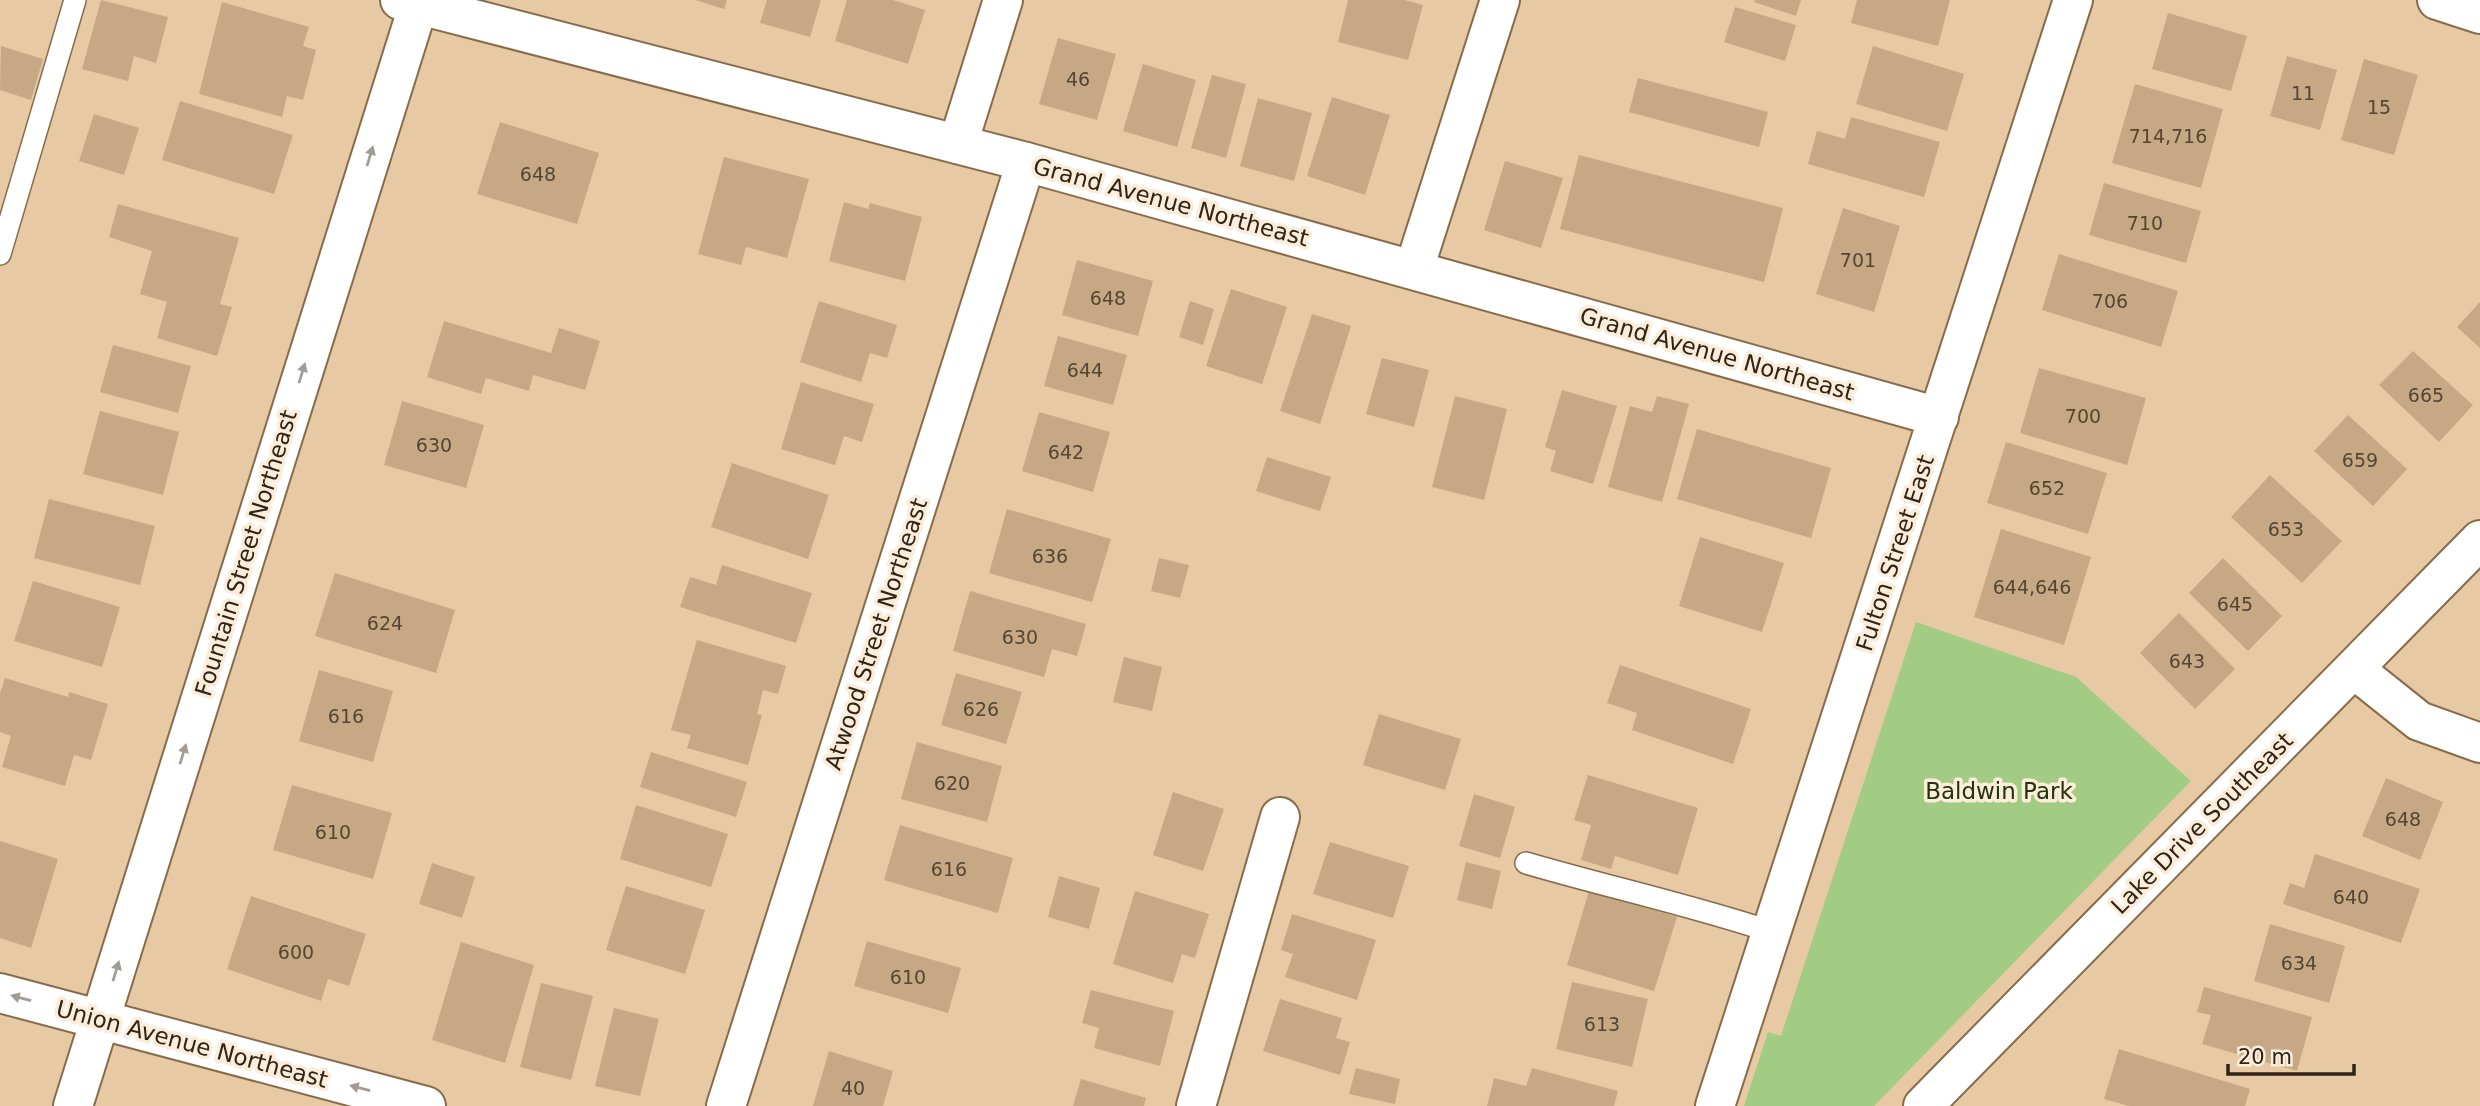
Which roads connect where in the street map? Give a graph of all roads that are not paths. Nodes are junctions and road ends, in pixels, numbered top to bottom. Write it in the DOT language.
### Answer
graph roads {
  1 [pos="75,0"];
  2 [pos="1003,0"];
  3 [pos="1500,0"];
  4 [pos="2073,0"];
  5 [pos="2437,0"];
  6 [pos="413,1"];
  7 [pos="2480,14"];
  8 [pos="958,144"];
  9 [pos="1026,162"];
  10 [pos="0,254"];
  11 [pos="1414,269"];
  12 [pos="1939,416"];
  13 [pos="2480,540"];
  14 [pos="2354,669"];
  15 [pos="2480,743"];
  16 [pos="1280,817"];
  17 [pos="1526,863"];
  18 [pos="1772,932"];
  19 [pos="0,993"];
  20 [pos="100,1020"];
  21 [pos="73,1106"];
  22 [pos="426,1106"];
  23 [pos="726,1106"];
  24 [pos="1196,1106"];
  25 [pos="1715,1106"];
  26 [pos="1923,1106"];
  1 -- 10 [label="lane"];
  2 -- 8 [label="street"];
  3 -- 11 [label="street"];
  4 -- 12 [label="street, Fulton Street East"];
  5 -- 7 [label="street"];
  6 -- 8 [label="street, Grand Avenue Northeast"];
  20 -- 6 [label="street, Fountain Street Northeast, one-way"];
  8 -- 9 [label="street, Grand Avenue Northeast"];
  9 -- 11 [label="street, Grand Avenue Northeast"];
  9 -- 23 [label="street, Atwood Street Northeast"];
  11 -- 12 [label="street, Grand Avenue Northeast"];
  12 -- 18 [label="street, Fulton Street East"];
  13 -- 14 [label="street, Lake Drive Southeast"];
  14 -- 15 [label="street"];
  14 -- 26 [label="street, Lake Drive Southeast"];
  16 -- 24 [label="street"];
  17 -- 18 [label="lane"];
  18 -- 25 [label="street, Fulton Street East"];
  20 -- 19 [label="street, Union Avenue Northeast, one-way"];
  20 -- 21 [label="street, Fountain Street Northeast"];
  22 -- 20 [label="street, Union Avenue Northeast, one-way"];
}
